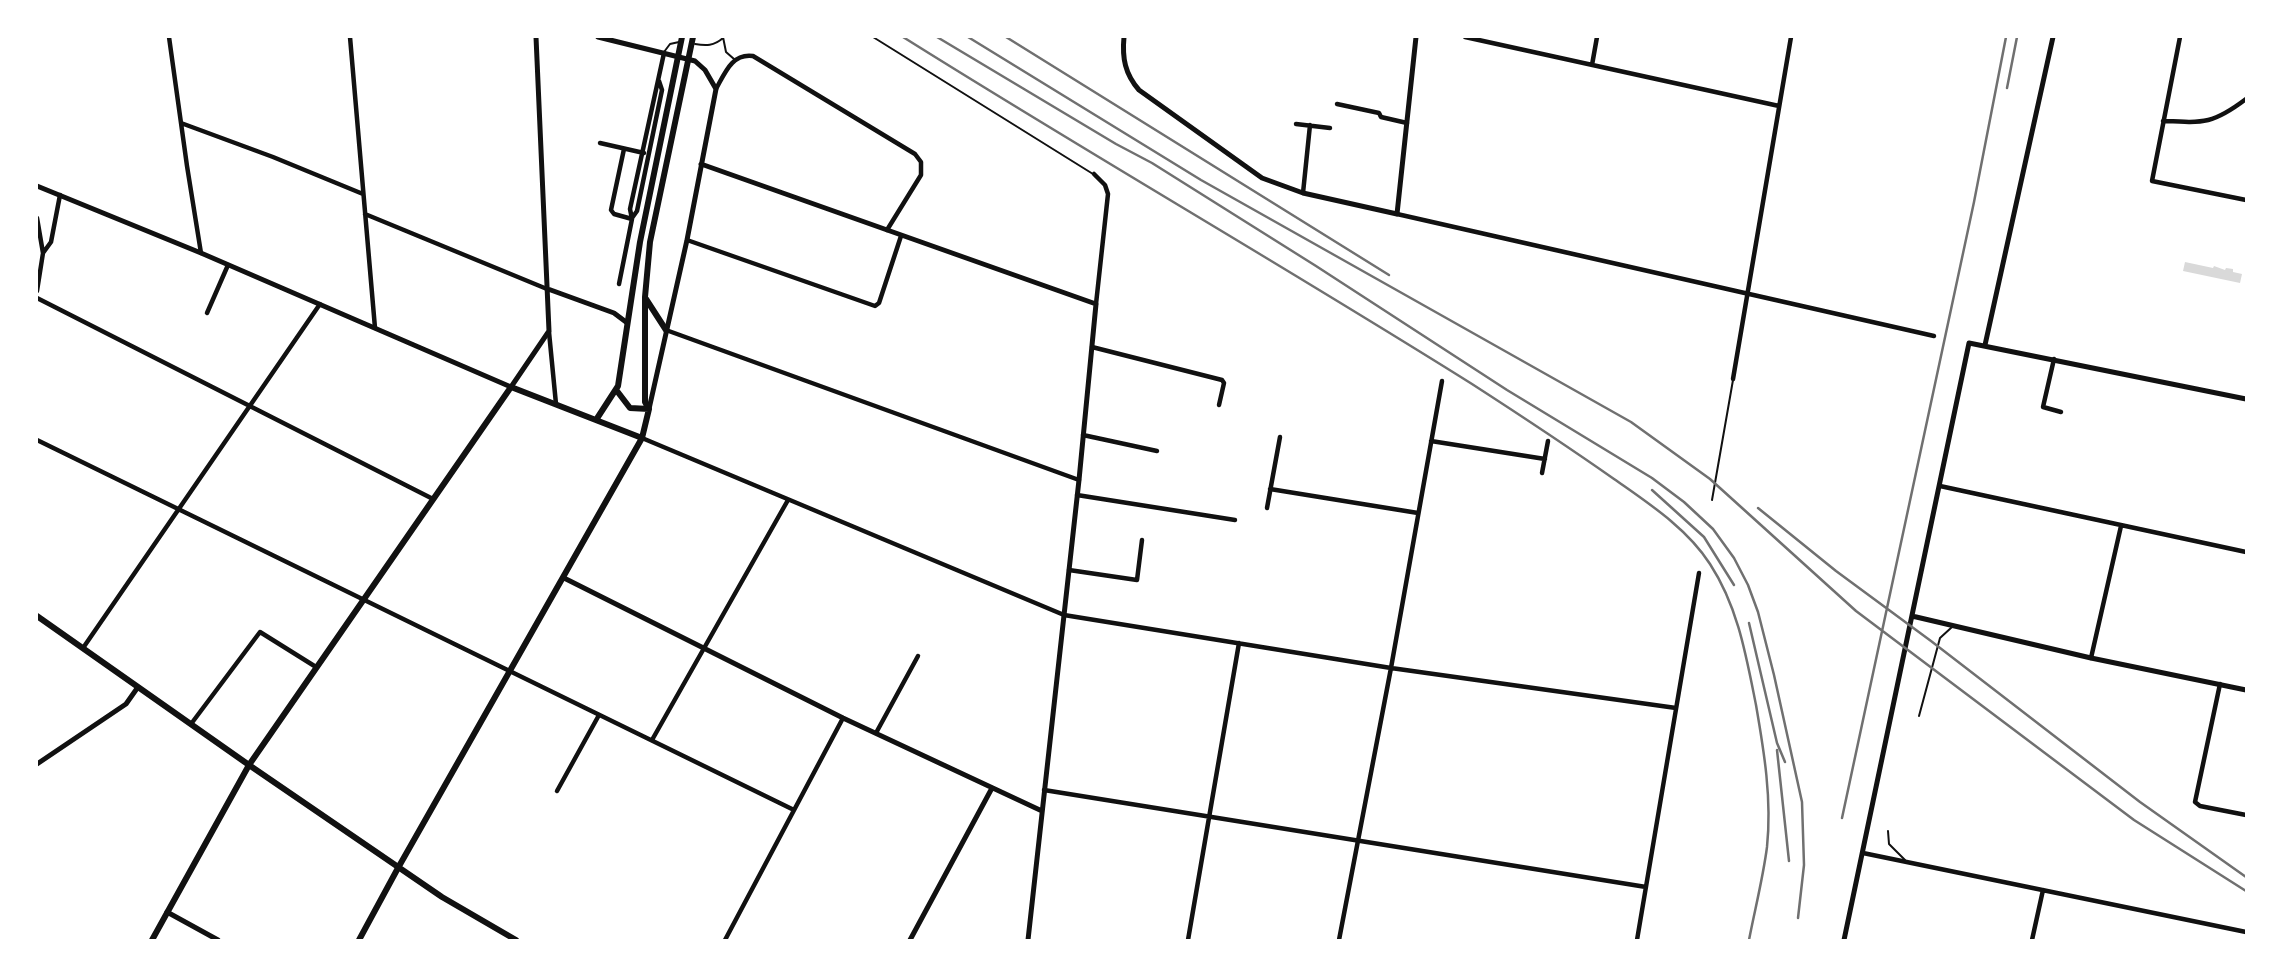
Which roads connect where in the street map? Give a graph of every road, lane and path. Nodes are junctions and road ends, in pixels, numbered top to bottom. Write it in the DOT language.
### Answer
graph roads {
  1 [pos="169,37"];
  2 [pos="349,37"];
  3 [pos="536,37"];
  4 [pos="598,37"];
  5 [pos="682,37"];
  6 [pos="693,37"];
  7 [pos="873,37"];
  8 [pos="1124,37"];
  9 [pos="1416,37"];
  10 [pos="1465,37"];
  11 [pos="1597,37"];
  12 [pos="1791,37"];
  13 [pos="2053,37"];
  14 [pos="2180,37"];
  15 [pos="723,38"];
  16 [pos="664,53"];
  17 [pos="735,60"];
  18 [pos="1592,65"];
  19 [pos="659,80"];
  20 [pos="716,89"];
  21 [pos="2246,99"];
  22 [pos="1337,104"];
  23 [pos="1779,106"];
  24 [pos="2163,121"];
  25 [pos="181,123"];
  26 [pos="1407,123"];
  27 [pos="1296,124"];
  28 [pos="1310,125"];
  29 [pos="1330,128"];
  30 [pos="600,143"];
  31 [pos="624,149"];
  32 [pos="642,153"];
  33 [pos="649,155"];
  34 [pos="701,164"];
  35 [pos="1094,174"];
  36 [pos="37,186"];
  37 [pos="1303,193"];
  38 [pos="363,194"];
  39 [pos="60,195"];
  40 [pos="2246,200"];
  41 [pos="365,214"];
  42 [pos="1397,214"];
  43 [pos="37,218"];
  44 [pos="632,219"];
  45 [pos="887,230"];
  46 [pos="901,236"];
  47 [pos="687,240"];
  48 [pos="43,253"];
  49 [pos="201,253"];
  50 [pos="228,265"];
  51 [pos="619,284"];
  52 [pos="548,289"];
  53 [pos="37,290"];
  54 [pos="1747,295"];
  55 [pos="645,297"];
  56 [pos="37,298"];
  57 [pos="320,304"];
  58 [pos="1096,304"];
  59 [pos="628,309"];
  60 [pos="207,313"];
  61 [pos="614,313"];
  62 [pos="626,322"];
  63 [pos="375,328"];
  64 [pos="666,330"];
  65 [pos="549,331"];
  66 [pos="1934,336"];
  67 [pos="1985,345"];
  68 [pos="1091,347"];
  69 [pos="2054,359"];
  70 [pos="1733,379"];
  71 [pos="1442,381"];
  72 [pos="511,387"];
  73 [pos="617,391"];
  74 [pos="2246,399"];
  75 [pos="556,404"];
  76 [pos="1219,405"];
  77 [pos="250,406"];
  78 [pos="649,409"];
  79 [pos="2061,412"];
  80 [pos="596,420"];
  81 [pos="1083,435"];
  82 [pos="1280,437"];
  83 [pos="642,438"];
  84 [pos="37,440"];
  85 [pos="1431,441"];
  86 [pos="1548,441"];
  87 [pos="1157,451"];
  88 [pos="1545,459"];
  89 [pos="1542,473"];
  90 [pos="1079,480"];
  91 [pos="1940,486"];
  92 [pos="1270,488"];
  93 [pos="1077,495"];
  94 [pos="433,499"];
  95 [pos="788,500"];
  96 [pos="1712,500"];
  97 [pos="1267,508"];
  98 [pos="179,510"];
  99 [pos="1418,513"];
  100 [pos="1235,520"];
  101 [pos="2121,526"];
  102 [pos="1142,540"];
  103 [pos="2246,552"];
  104 [pos="1069,570"];
  105 [pos="1699,573"];
  106 [pos="564,578"];
  107 [pos="363,599"];
  108 [pos="1064,615"];
  109 [pos="37,616"];
  110 [pos="1912,616"];
  111 [pos="1954,626"];
  112 [pos="1239,643"];
  113 [pos="83,648"];
  114 [pos="705,649"];
  115 [pos="918,656"];
  116 [pos="2091,657"];
  117 [pos="316,667"];
  118 [pos="1391,668"];
  119 [pos="510,671"];
  120 [pos="2220,684"];
  121 [pos="138,687"];
  122 [pos="2246,690"];
  123 [pos="1675,708"];
  124 [pos="599,715"];
  125 [pos="1919,716"];
  126 [pos="843,718"];
  127 [pos="191,724"];
  128 [pos="876,733"];
  129 [pos="652,740"];
  130 [pos="40,762"];
  131 [pos="249,765"];
  132 [pos="992,788"];
  133 [pos="1044,790"];
  134 [pos="557,791"];
  135 [pos="794,810"];
  136 [pos="1042,811"];
  137 [pos="2246,815"];
  138 [pos="1209,816"];
  139 [pos="1888,831"];
  140 [pos="1357,838"];
  141 [pos="1863,853"];
  142 [pos="1909,862"];
  143 [pos="398,868"];
  144 [pos="1646,887"];
  145 [pos="2043,890"];
  146 [pos="167,912"];
  147 [pos="2246,932"];
  148 [pos="152,940"];
  149 [pos="218,940"];
  150 [pos="359,940"];
  151 [pos="516,940"];
  152 [pos="725,940"];
  153 [pos="909,940"];
  154 [pos="1028,940"];
  155 [pos="1188,940"];
  156 [pos="1339,940"];
  157 [pos="1637,940"];
  158 [pos="1844,940"];
  159 [pos="2032,940"];
  1 -- 25 [label="street"];
  2 -- 38 [label="street"];
  3 -- 52 [label="street"];
  4 -- 16 [label="street"];
  5 -- 59 [label="main road"];
  6 -- 55 [label="main road"];
  7 -- 35 [label="lane"];
  8 -- 37 [label="street"];
  9 -- 26 [label="street"];
  10 -- 18 [label="street"];
  11 -- 18 [label="street"];
  12 -- 23 [label="street"];
  13 -- 67 [label="street"];
  14 -- 24 [label="street"];
  15 -- 16 [label="lane"];
  15 -- 17 [label="lane"];
  16 -- 19 [label="street"];
  16 -- 20 [label="street"];
  17 -- 20 [label="street"];
  17 -- 45 [label="street"];
  18 -- 23 [label="street"];
  19 -- 32 [label="street"];
  19 -- 33 [label="street"];
  20 -- 34 [label="street"];
  21 -- 24 [label="street"];
  22 -- 26 [label="street"];
  23 -- 54 [label="street"];
  24 -- 40 [label="street"];
  25 -- 38 [label="street"];
  25 -- 49 [label="street"];
  26 -- 42 [label="street"];
  27 -- 28 [label="street"];
  28 -- 29 [label="street"];
  28 -- 37 [label="street"];
  30 -- 31 [label="street"];
  31 -- 32 [label="street"];
  31 -- 44 [label="street"];
  32 -- 33 [label="street"];
  32 -- 44 [label="street"];
  33 -- 44 [label="street"];
  34 -- 45 [label="street"];
  34 -- 47 [label="street"];
  35 -- 58 [label="street"];
  36 -- 39 [label="street"];
  37 -- 42 [label="street"];
  38 -- 41 [label="street"];
  39 -- 48 [label="street"];
  39 -- 49 [label="street"];
  41 -- 52 [label="street"];
  41 -- 63 [label="street"];
  42 -- 54 [label="street"];
  43 -- 48 [label="street"];
  44 -- 51 [label="street"];
  45 -- 46 [label="street"];
  46 -- 47 [label="street"];
  46 -- 58 [label="street"];
  47 -- 64 [label="street"];
  48 -- 53 [label="street"];
  49 -- 50 [label="street"];
  50 -- 57 [label="street"];
  50 -- 60 [label="street"];
  52 -- 61 [label="street"];
  52 -- 65 [label="street"];
  54 -- 66 [label="street"];
  54 -- 70 [label="street"];
  55 -- 64 [label="main road"];
  55 -- 78 [label="main road"];
  56 -- 77 [label="street"];
  57 -- 63 [label="street"];
  57 -- 77 [label="street"];
  58 -- 68 [label="street"];
  59 -- 61 [label="street"];
  59 -- 62 [label="main road"];
  61 -- 62 [label="street"];
  62 -- 73 [label="main road"];
  63 -- 72 [label="street"];
  64 -- 78 [label="street"];
  64 -- 90 [label="street"];
  65 -- 72 [label="street"];
  65 -- 75 [label="street"];
  67 -- 69 [label="street"];
  67 -- 91 [label="street"];
  68 -- 76 [label="street"];
  68 -- 81 [label="street"];
  69 -- 74 [label="street"];
  69 -- 79 [label="street"];
  70 -- 96 [label="lane"];
  71 -- 85 [label="street"];
  72 -- 75 [label="main road"];
  72 -- 94 [label="main road"];
  73 -- 78 [label="main road"];
  73 -- 80 [label="main road"];
  75 -- 80 [label="main road"];
  77 -- 94 [label="street"];
  77 -- 98 [label="street"];
  78 -- 83 [label="main road"];
  80 -- 83 [label="main road"];
  81 -- 87 [label="street"];
  81 -- 90 [label="street"];
  82 -- 92 [label="street"];
  83 -- 95 [label="street"];
  83 -- 106 [label="main road"];
  84 -- 98 [label="street"];
  85 -- 88 [label="street"];
  85 -- 99 [label="street"];
  86 -- 88 [label="street"];
  88 -- 89 [label="street"];
  90 -- 93 [label="street"];
  91 -- 101 [label="street"];
  91 -- 110 [label="street"];
  92 -- 97 [label="street"];
  92 -- 99 [label="street"];
  93 -- 100 [label="street"];
  93 -- 104 [label="street"];
  94 -- 107 [label="main road"];
  95 -- 108 [label="street"];
  95 -- 114 [label="street"];
  98 -- 107 [label="street"];
  98 -- 113 [label="street"];
  99 -- 118 [label="street"];
  101 -- 103 [label="street"];
  101 -- 116 [label="street"];
  102 -- 104 [label="street"];
  104 -- 108 [label="street"];
  105 -- 123 [label="street"];
  106 -- 114 [label="street"];
  106 -- 119 [label="main road"];
  107 -- 117 [label="main road"];
  107 -- 119 [label="street"];
  108 -- 112 [label="street"];
  108 -- 133 [label="street"];
  109 -- 113 [label="main road"];
  110 -- 111 [label="street"];
  110 -- 141 [label="street"];
  111 -- 116 [label="street"];
  111 -- 125 [label="lane"];
  112 -- 118 [label="street"];
  112 -- 138 [label="street"];
  113 -- 121 [label="main road"];
  114 -- 126 [label="street"];
  114 -- 129 [label="street"];
  115 -- 128 [label="street"];
  116 -- 120 [label="street"];
  117 -- 127 [label="street"];
  117 -- 131 [label="main road"];
  118 -- 123 [label="street"];
  118 -- 140 [label="street"];
  119 -- 124 [label="street"];
  119 -- 143 [label="main road"];
  120 -- 122 [label="street"];
  120 -- 137 [label="street"];
  121 -- 127 [label="main road"];
  121 -- 130 [label="street"];
  123 -- 144 [label="street"];
  124 -- 129 [label="street"];
  124 -- 134 [label="street"];
  126 -- 128 [label="street"];
  126 -- 135 [label="street"];
  127 -- 131 [label="main road"];
  128 -- 132 [label="street"];
  129 -- 135 [label="street"];
  131 -- 143 [label="main road"];
  131 -- 146 [label="main road"];
  132 -- 136 [label="street"];
  132 -- 153 [label="street"];
  133 -- 136 [label="street"];
  133 -- 138 [label="street"];
  135 -- 152 [label="street"];
  136 -- 154 [label="street"];
  138 -- 140 [label="street"];
  138 -- 155 [label="street"];
  139 -- 142 [label="lane"];
  140 -- 144 [label="street"];
  140 -- 156 [label="street"];
  141 -- 142 [label="street"];
  141 -- 158 [label="street"];
  142 -- 145 [label="street"];
  143 -- 150 [label="main road"];
  143 -- 151 [label="main road"];
  144 -- 157 [label="street"];
  145 -- 147 [label="street"];
  145 -- 159 [label="street"];
  146 -- 148 [label="main road"];
  146 -- 149 [label="street"];
}
